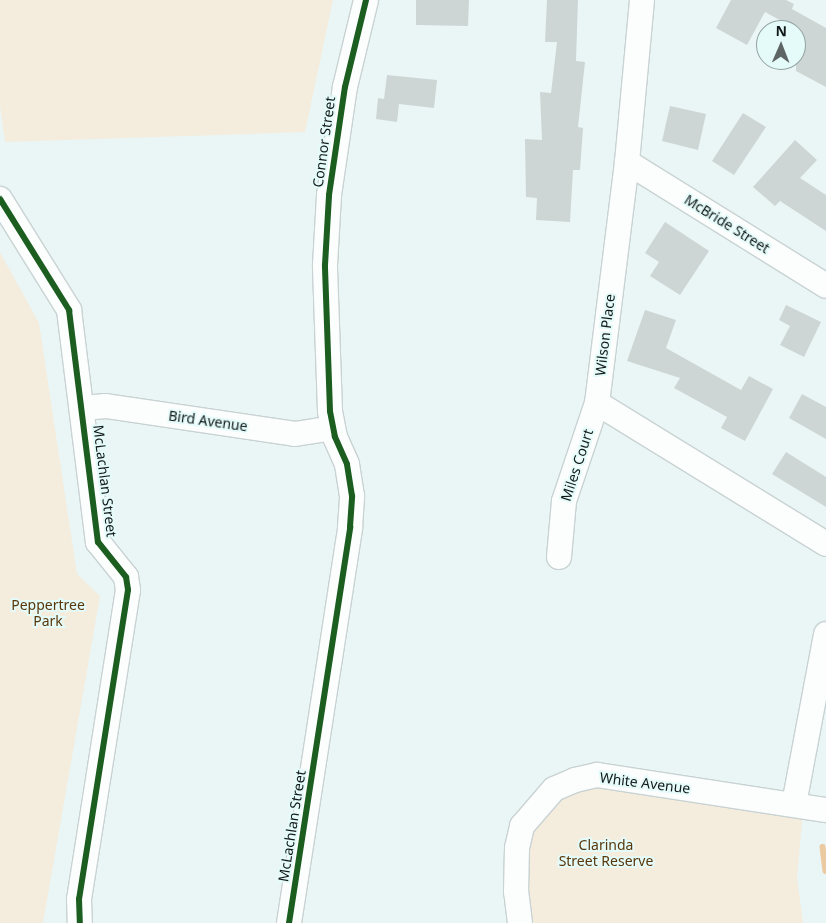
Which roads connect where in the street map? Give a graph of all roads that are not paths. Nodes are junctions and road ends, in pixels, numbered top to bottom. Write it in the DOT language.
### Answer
graph roads {
  1 [pos="366,0"];
  2 [pos="642,0"];
  3 [pos="627,162"];
  4 [pos="0,199"];
  5 [pos="826,286"];
  6 [pos="325,289"];
  7 [pos="597,403"];
  8 [pos="83,408"];
  9 [pos="333,428"];
  10 [pos="826,544"];
  11 [pos="559,557"];
  12 [pos="826,634"];
  13 [pos="794,804"];
  14 [pos="826,810"];
  15 [pos="80,923"];
  16 [pos="289,923"];
  17 [pos="520,923"];
  1 -- 6 [label="street, Connor Street"];
  2 -- 3 [label="street, Wilson Place"];
  3 -- 5 [label="street, McBride Street"];
  3 -- 7 [label="street, Wilson Place"];
  4 -- 8 [label="street, McLachlan Street"];
  6 -- 9 [label="street, McLachlan Street"];
  7 -- 10 [label="street"];
  7 -- 11 [label="street, Miles Court"];
  8 -- 9 [label="street, Bird Avenue"];
  8 -- 15 [label="street, McLachlan Street"];
  9 -- 16 [label="street, McLachlan Street"];
  12 -- 13 [label="street"];
  13 -- 14 [label="street, White Avenue"];
  13 -- 17 [label="street, White Avenue"];
}
